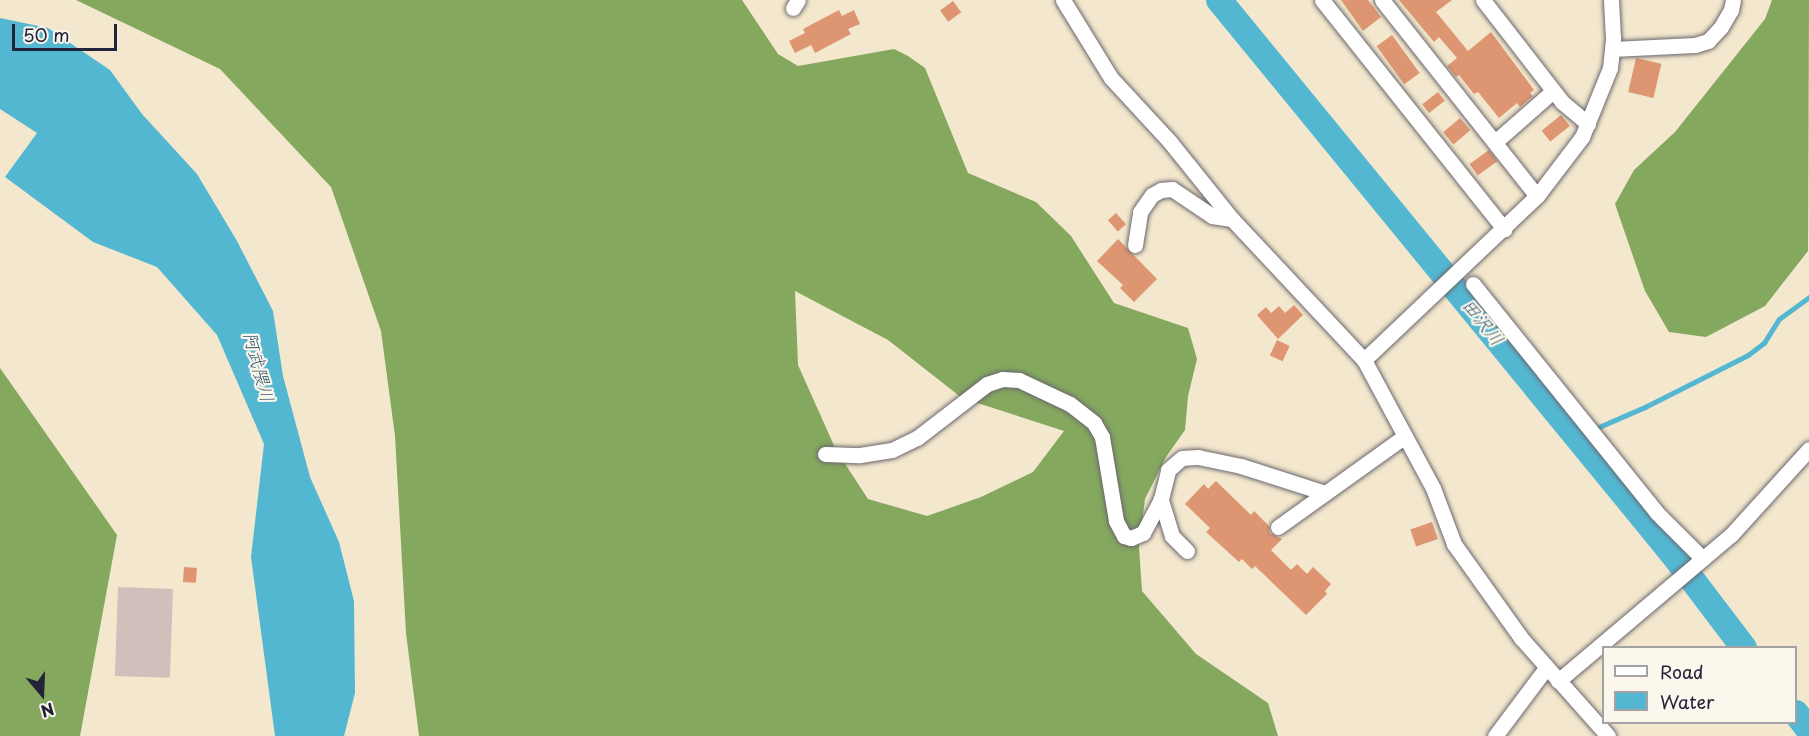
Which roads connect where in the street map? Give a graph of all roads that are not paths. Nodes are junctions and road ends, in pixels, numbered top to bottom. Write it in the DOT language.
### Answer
graph roads {
  1 [pos="1063,0"];
  2 [pos="1322,0"];
  3 [pos="1382,0"];
  4 [pos="1483,0"];
  5 [pos="1611,0"];
  6 [pos="1733,0"];
  7 [pos="1612,49"];
  8 [pos="1553,91"];
  9 [pos="1588,124"];
  10 [pos="1495,142"];
  11 [pos="1537,196"];
  12 [pos="1232,219"];
  13 [pos="1504,229"];
  14 [pos="1135,245"];
  15 [pos="1473,284"];
  16 [pos="1364,360"];
  17 [pos="1405,436"];
  18 [pos="1809,449"];
  19 [pos="825,454"];
  20 [pos="1326,493"];
  21 [pos="1161,499"];
  22 [pos="1278,527"];
  23 [pos="1187,551"];
  24 [pos="1703,559"];
  25 [pos="1546,668"];
  26 [pos="1558,681"];
  27 [pos="1495,736"];
  28 [pos="1608,736"];
  1 -- 12 [label="street"];
  2 -- 13 [label="street"];
  3 -- 10 [label="street"];
  4 -- 8 [label="street"];
  5 -- 7 [label="street"];
  6 -- 7 [label="street"];
  7 -- 9 [label="street"];
  8 -- 9 [label="street"];
  8 -- 10 [label="street"];
  9 -- 11 [label="street"];
  10 -- 11 [label="street"];
  11 -- 13 [label="street"];
  12 -- 14 [label="street"];
  12 -- 16 [label="street"];
  13 -- 16 [label="street"];
  15 -- 24 [label="street"];
  16 -- 17 [label="street"];
  17 -- 20 [label="street"];
  17 -- 25 [label="street"];
  18 -- 24 [label="street"];
  19 -- 21 [label="street"];
  20 -- 21 [label="street"];
  20 -- 22 [label="street"];
  21 -- 23 [label="street"];
  24 -- 26 [label="street"];
  25 -- 26 [label="street"];
  25 -- 27 [label="street"];
  26 -- 28 [label="street"];
}
